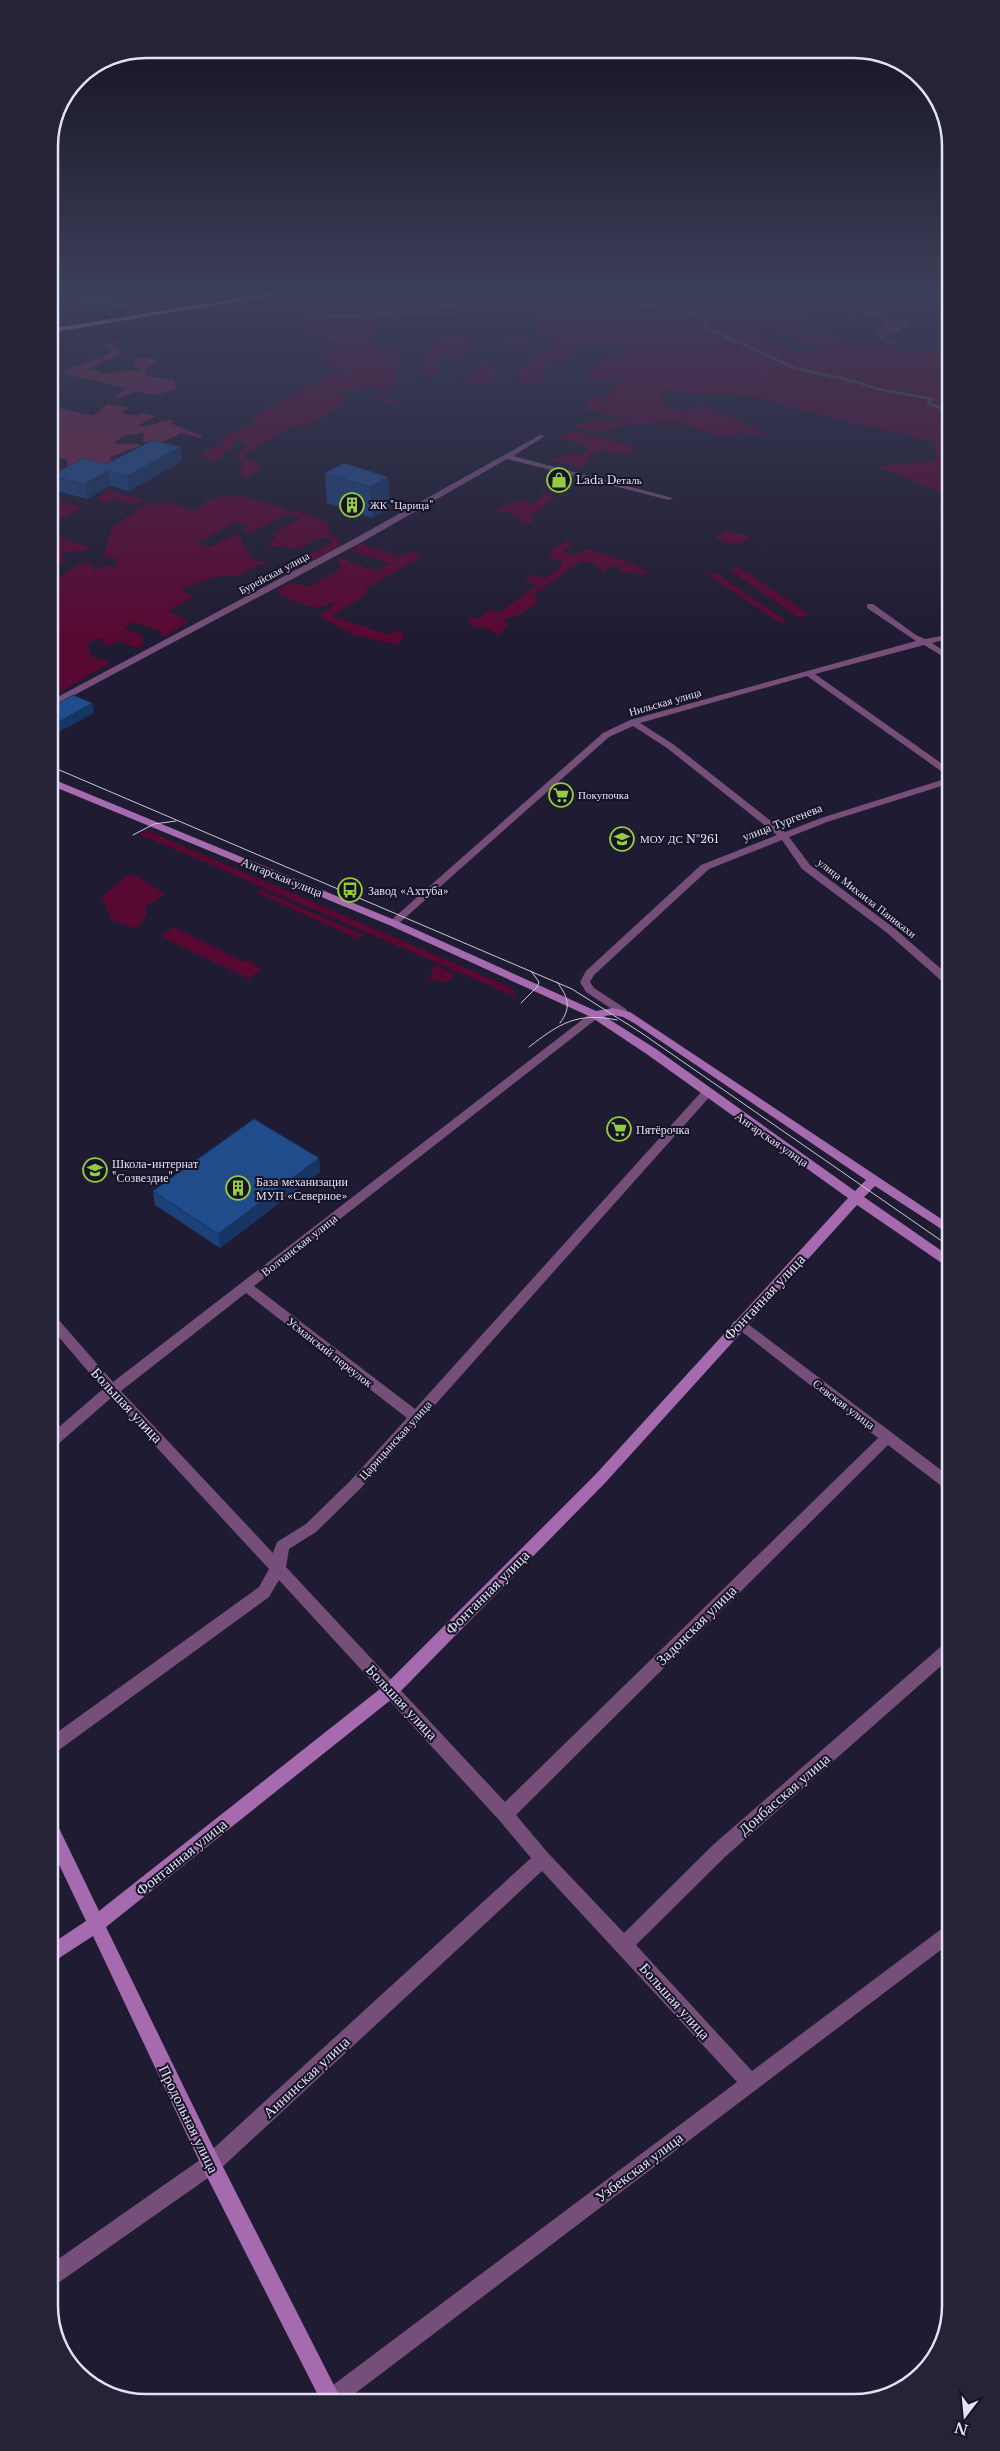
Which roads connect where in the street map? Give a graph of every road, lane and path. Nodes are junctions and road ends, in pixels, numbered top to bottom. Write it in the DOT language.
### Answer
graph roads {
  1 [pos="542,436"];
  2 [pos="506,456"];
  3 [pos="670,498"];
  4 [pos="870,606"];
  5 [pos="942,638"];
  6 [pos="927,643"];
  7 [pos="942,653"];
  8 [pos="808,673"];
  9 [pos="58,701"];
  10 [pos="633,722"];
  11 [pos="942,769"];
  12 [pos="942,783"];
  13 [pos="58,786"];
  14 [pos="783,835"];
  15 [pos="393,924"];
  16 [pos="942,976"];
  17 [pos="614,1009"];
  18 [pos="595,1015"];
  19 [pos="707,1093"];
  20 [pos="874,1180"];
  21 [pos="856,1198"];
  22 [pos="942,1225"];
  23 [pos="942,1258"];
  24 [pos="245,1286"];
  25 [pos="739,1324"];
  26 [pos="58,1328"];
  27 [pos="112,1390"];
  28 [pos="415,1417"];
  29 [pos="58,1436"];
  30 [pos="888,1437"];
  31 [pos="942,1479"];
  32 [pos="278,1568"];
  33 [pos="942,1655"];
  34 [pos="391,1690"];
  35 [pos="58,1741"];
  36 [pos="504,1814"];
  37 [pos="58,1844"];
  38 [pos="542,1859"];
  39 [pos="96,1924"];
  40 [pos="942,1939"];
  41 [pos="624,1944"];
  42 [pos="58,1950"];
  43 [pos="751,2084"];
  44 [pos="211,2164"];
  45 [pos="58,2271"];
  46 [pos="327,2393"];
  47 [pos="339,2393"];
  1 -- 2 [label="street, Бурейская улица"];
  2 -- 3 [label="street"];
  2 -- 9 [label="street, Бурейская улица"];
  4 -- 6 [label="street"];
  5 -- 6 [label="street, Нильская улица"];
  6 -- 7 [label="street"];
  6 -- 8 [label="street, Нильская улица"];
  8 -- 10 [label="street, Нильская улица"];
  8 -- 11 [label="street"];
  10 -- 14 [label="street, улица Михаила Паникахи"];
  10 -- 15 [label="street, Нильская улица"];
  12 -- 14 [label="street, улица Тургенева"];
  13 -- 15 [label="main road, Ангарская улица"];
  14 -- 16 [label="street, улица Михаила Паникахи"];
  14 -- 17 [label="street, улица Тургенева"];
  15 -- 18 [label="main road, Ангарская улица"];
  17 -- 18 [label="main road"];
  17 -- 20 [label="main road, Ангарская улица"];
  18 -- 19 [label="main road, Ангарская улица"];
  18 -- 24 [label="street, Волчанская улица"];
  19 -- 21 [label="main road, Ангарская улица"];
  19 -- 28 [label="street, Царицынская улица"];
  20 -- 21 [label="main road, Фонтанная улица"];
  20 -- 22 [label="main road, Ангарская улица"];
  21 -- 23 [label="main road, Ангарская улица"];
  21 -- 25 [label="main road, Фонтанная улица"];
  24 -- 27 [label="street, Волчанская улица"];
  24 -- 28 [label="street, Усманский переулок"];
  25 -- 30 [label="street, Севская улица"];
  25 -- 34 [label="main road, Фонтанная улица"];
  26 -- 27 [label="street, Большая улица"];
  27 -- 29 [label="street, Волчанская улица"];
  27 -- 32 [label="street, Большая улица"];
  28 -- 32 [label="street, Царицынская улица"];
  30 -- 31 [label="street, Севская улица"];
  30 -- 36 [label="street, Задонская улица"];
  32 -- 34 [label="street, Большая улица"];
  32 -- 35 [label="street, Царицынская улица"];
  33 -- 41 [label="street, Донбасская улица"];
  34 -- 36 [label="street, Большая улица"];
  34 -- 39 [label="main road, Фонтанная улица"];
  36 -- 38 [label="street, Большая улица"];
  37 -- 39 [label="main road, Продольная улица"];
  38 -- 41 [label="street, Большая улица"];
  38 -- 44 [label="street, Аннинская улица"];
  39 -- 42 [label="main road, Фонтанная улица"];
  39 -- 44 [label="main road, Продольная улица"];
  40 -- 43 [label="street, Узбекская улица"];
  41 -- 43 [label="street, Большая улица"];
  43 -- 47 [label="street, Узбекская улица"];
  44 -- 45 [label="street, Аннинская улица"];
  44 -- 46 [label="main road, Продольная улица"];
}
